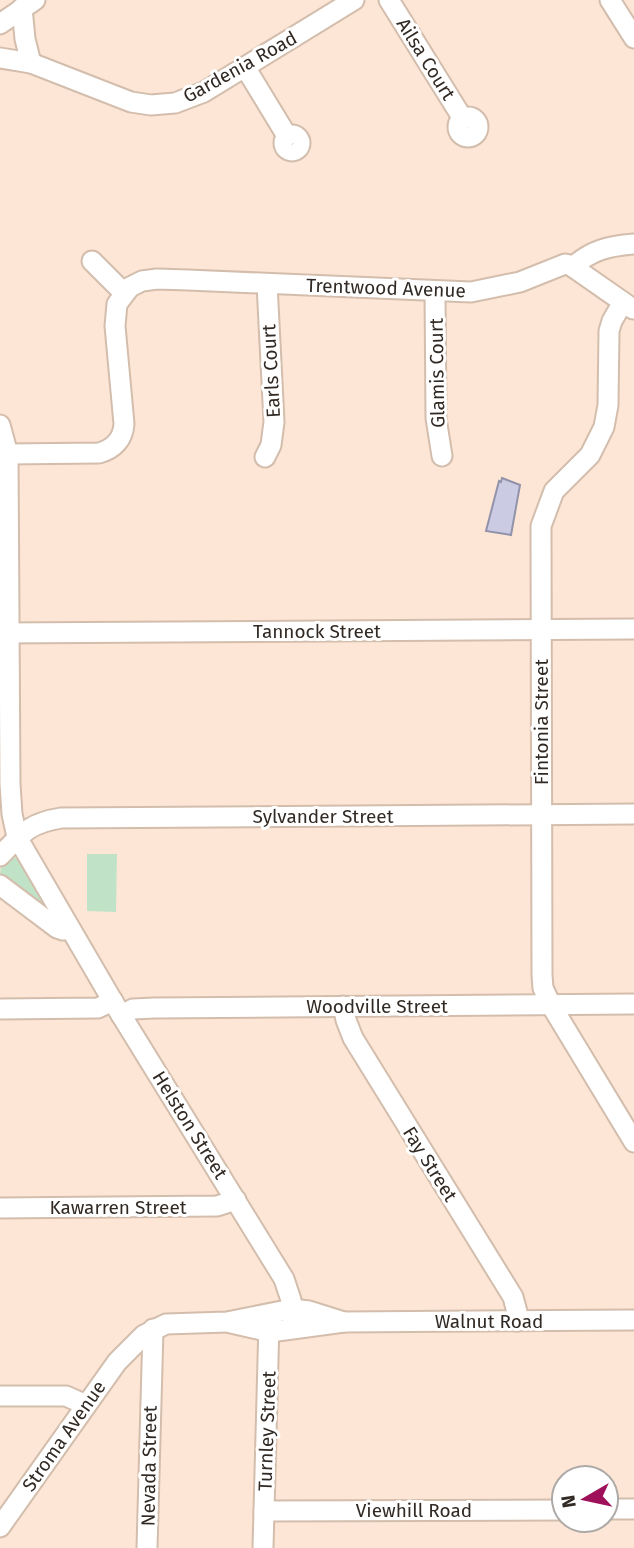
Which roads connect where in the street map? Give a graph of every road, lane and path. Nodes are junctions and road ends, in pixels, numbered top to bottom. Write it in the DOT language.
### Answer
graph roads {
  1 [pos="354,0"];
  2 [pos="389,0"];
  3 [pos="610,0"];
  4 [pos="29,4"];
  5 [pos="0,24"];
  6 [pos="634,38"];
  7 [pos="0,58"];
  8 [pos="31,63"];
  9 [pos="245,67"];
  10 [pos="463,119"];
  11 [pos="287,136"];
  12 [pos="634,244"];
  13 [pos="92,261"];
  14 [pos="580,271"];
  15 [pos="267,284"];
  16 [pos="435,291"];
  17 [pos="124,293"];
  18 [pos="629,306"];
  19 [pos="0,425"];
  20 [pos="8,454"];
  21 [pos="442,456"];
  22 [pos="265,457"];
  23 [pos="634,629"];
  24 [pos="541,630"];
  25 [pos="5,633"];
  26 [pos="542,814"];
  27 [pos="634,814"];
  28 [pos="17,837"];
  29 [pos="0,856"];
  30 [pos="0,885"];
  31 [pos="69,929"];
  32 [pos="634,1004"];
  33 [pos="551,1005"];
  34 [pos="343,1006"];
  35 [pos="117,1008"];
  36 [pos="0,1009"];
  37 [pos="634,1142"];
  38 [pos="236,1200"];
  39 [pos="0,1208"];
  40 [pos="293,1318"];
  41 [pos="634,1320"];
  42 [pos="517,1321"];
  43 [pos="269,1323"];
  44 [pos="153,1329"];
  45 [pos="132,1344"];
  46 [pos="150,1385"];
  47 [pos="0,1396"];
  48 [pos="86,1405"];
  49 [pos="550,1510"];
  50 [pos="264,1511"];
  51 [pos="0,1527"];
  52 [pos="147,1548"];
  53 [pos="263,1548"];
  1 -- 9 [label="street, Gardenia Road"];
  2 -- 10 [label="street, Ailsa Court"];
  3 -- 6 [label="street"];
  4 -- 5 [label="street"];
  4 -- 8 [label="street"];
  7 -- 8 [label="street, Gardenia Road"];
  8 -- 9 [label="street, Gardenia Road"];
  9 -- 11 [label="street"];
  12 -- 14 [label="street"];
  13 -- 17 [label="street"];
  14 -- 16 [label="street, Trentwood Avenue"];
  14 -- 18 [label="street"];
  15 -- 16 [label="street, Trentwood Avenue"];
  15 -- 17 [label="street, Trentwood Avenue"];
  15 -- 22 [label="street, Earls Court"];
  16 -- 21 [label="street, Glamis Court"];
  17 -- 20 [label="street"];
  18 -- 24 [label="street, Fintonia Street"];
  19 -- 20 [label="street, Helston Street"];
  20 -- 25 [label="street, Helston Street"];
  23 -- 24 [label="street, Tannock Street"];
  24 -- 25 [label="street, Tannock Street"];
  24 -- 26 [label="street, Fintonia Street"];
  25 -- 28 [label="street, Helston Street"];
  26 -- 27 [label="street, Sylvander Street"];
  26 -- 28 [label="street, Sylvander Street"];
  26 -- 33 [label="street, Fintonia Street"];
  28 -- 29 [label="street"];
  28 -- 31 [label="street, Helston Street"];
  30 -- 31 [label="street"];
  31 -- 35 [label="street, Helston Street"];
  32 -- 33 [label="street, Woodville Street"];
  33 -- 34 [label="street, Woodville Street"];
  33 -- 37 [label="street, Fintonia Street"];
  34 -- 35 [label="street, Woodville Street"];
  34 -- 42 [label="street, Fay Street"];
  35 -- 36 [label="street, Woodville Street"];
  35 -- 38 [label="street, Helston Street"];
  38 -- 39 [label="street, Kawarren Street"];
  38 -- 40 [label="street, Helston Street"];
  40 -- 42 [label="street, Walnut Road"];
  40 -- 43 [label="street, Walnut Road"];
  41 -- 42 [label="street, Walnut Road"];
  43 -- 44 [label="street, Walnut Road"];
  43 -- 50 [label="street, Turnley Street"];
  44 -- 45 [label="street, Walnut Road"];
  44 -- 46 [label="street, Nevada Street"];
  45 -- 46 [label="street, Nevada Street"];
  45 -- 48 [label="street, Stroma Avenue"];
  46 -- 52 [label="street, Nevada Street"];
  47 -- 48 [label="street"];
  48 -- 51 [label="street, Stroma Avenue"];
  49 -- 50 [label="street, Viewhill Road"];
  50 -- 53 [label="street, Turnley Street"];
}
